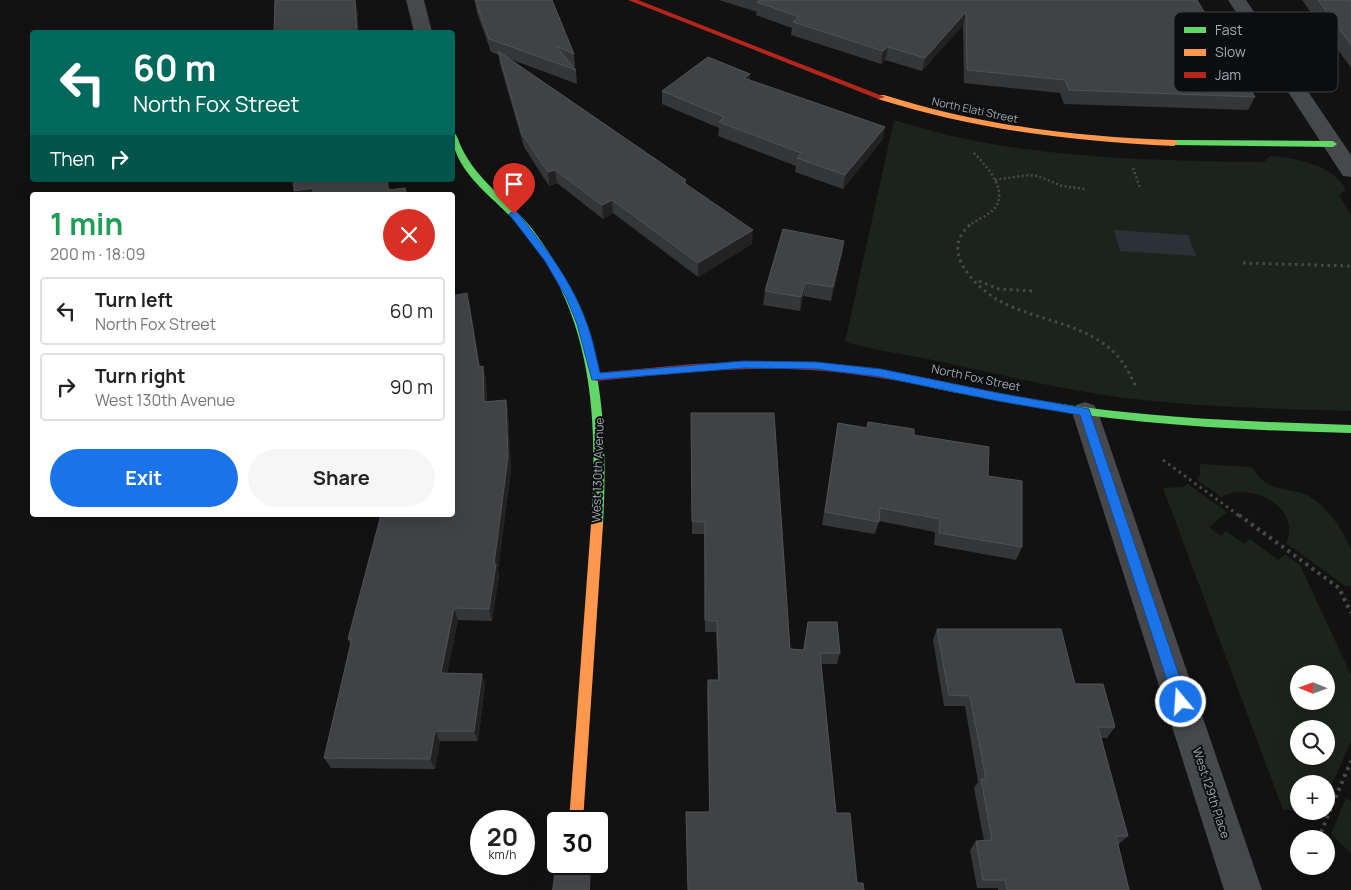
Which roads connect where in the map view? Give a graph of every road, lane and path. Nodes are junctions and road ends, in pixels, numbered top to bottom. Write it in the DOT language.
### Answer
graph roads {
  1 [pos="415,0"];
  2 [pos="632,0"];
  3 [pos="1237,0"];
  4 [pos="1245,12"];
  5 [pos="422,30"];
  6 [pos="1299,92"];
  7 [pos="455,142"];
  8 [pos="1334,144"];
  9 [pos="967,146"];
  10 [pos="1131,163"];
  11 [pos="1351,171"];
  12 [pos="995,180"];
  13 [pos="1140,188"];
  14 [pos="1085,189"];
  15 [pos="1243,263"];
  16 [pos="1351,266"];
  17 [pos="976,280"];
  18 [pos="1032,291"];
  19 [pos="596,377"];
  20 [pos="1136,388"];
  21 [pos="1085,412"];
  22 [pos="1351,428"];
  23 [pos="1163,460"];
  24 [pos="1351,613"];
  25 [pos="1351,761"];
  26 [pos="577,810"];
  27 [pos="1322,830"];
  28 [pos="572,875"];
  29 [pos="571,890"];
  30 [pos="1243,890"];
  1 -- 5 [label="street"];
  2 -- 8 [label="street, North Elati Street"];
  3 -- 4 [label="street"];
  6 -- 8 [label="street"];
  7 -- 19 [label="street, West 130th Avenue"];
  8 -- 11 [label="street"];
  9 -- 12 [label="path"];
  10 -- 13 [label="path"];
  12 -- 14 [label="path"];
  12 -- 17 [label="path"];
  15 -- 16 [label="path"];
  17 -- 18 [label="path"];
  17 -- 20 [label="path"];
  19 -- 21 [label="street, North Fox Street"];
  19 -- 26 [label="street, West 130th Avenue"];
  21 -- 22 [label="street, North Fox Street"];
  21 -- 30 [label="street, West 129th Place"];
  23 -- 24 [label="path"];
  25 -- 27 [label="path"];
  28 -- 29 [label="street"];
}
